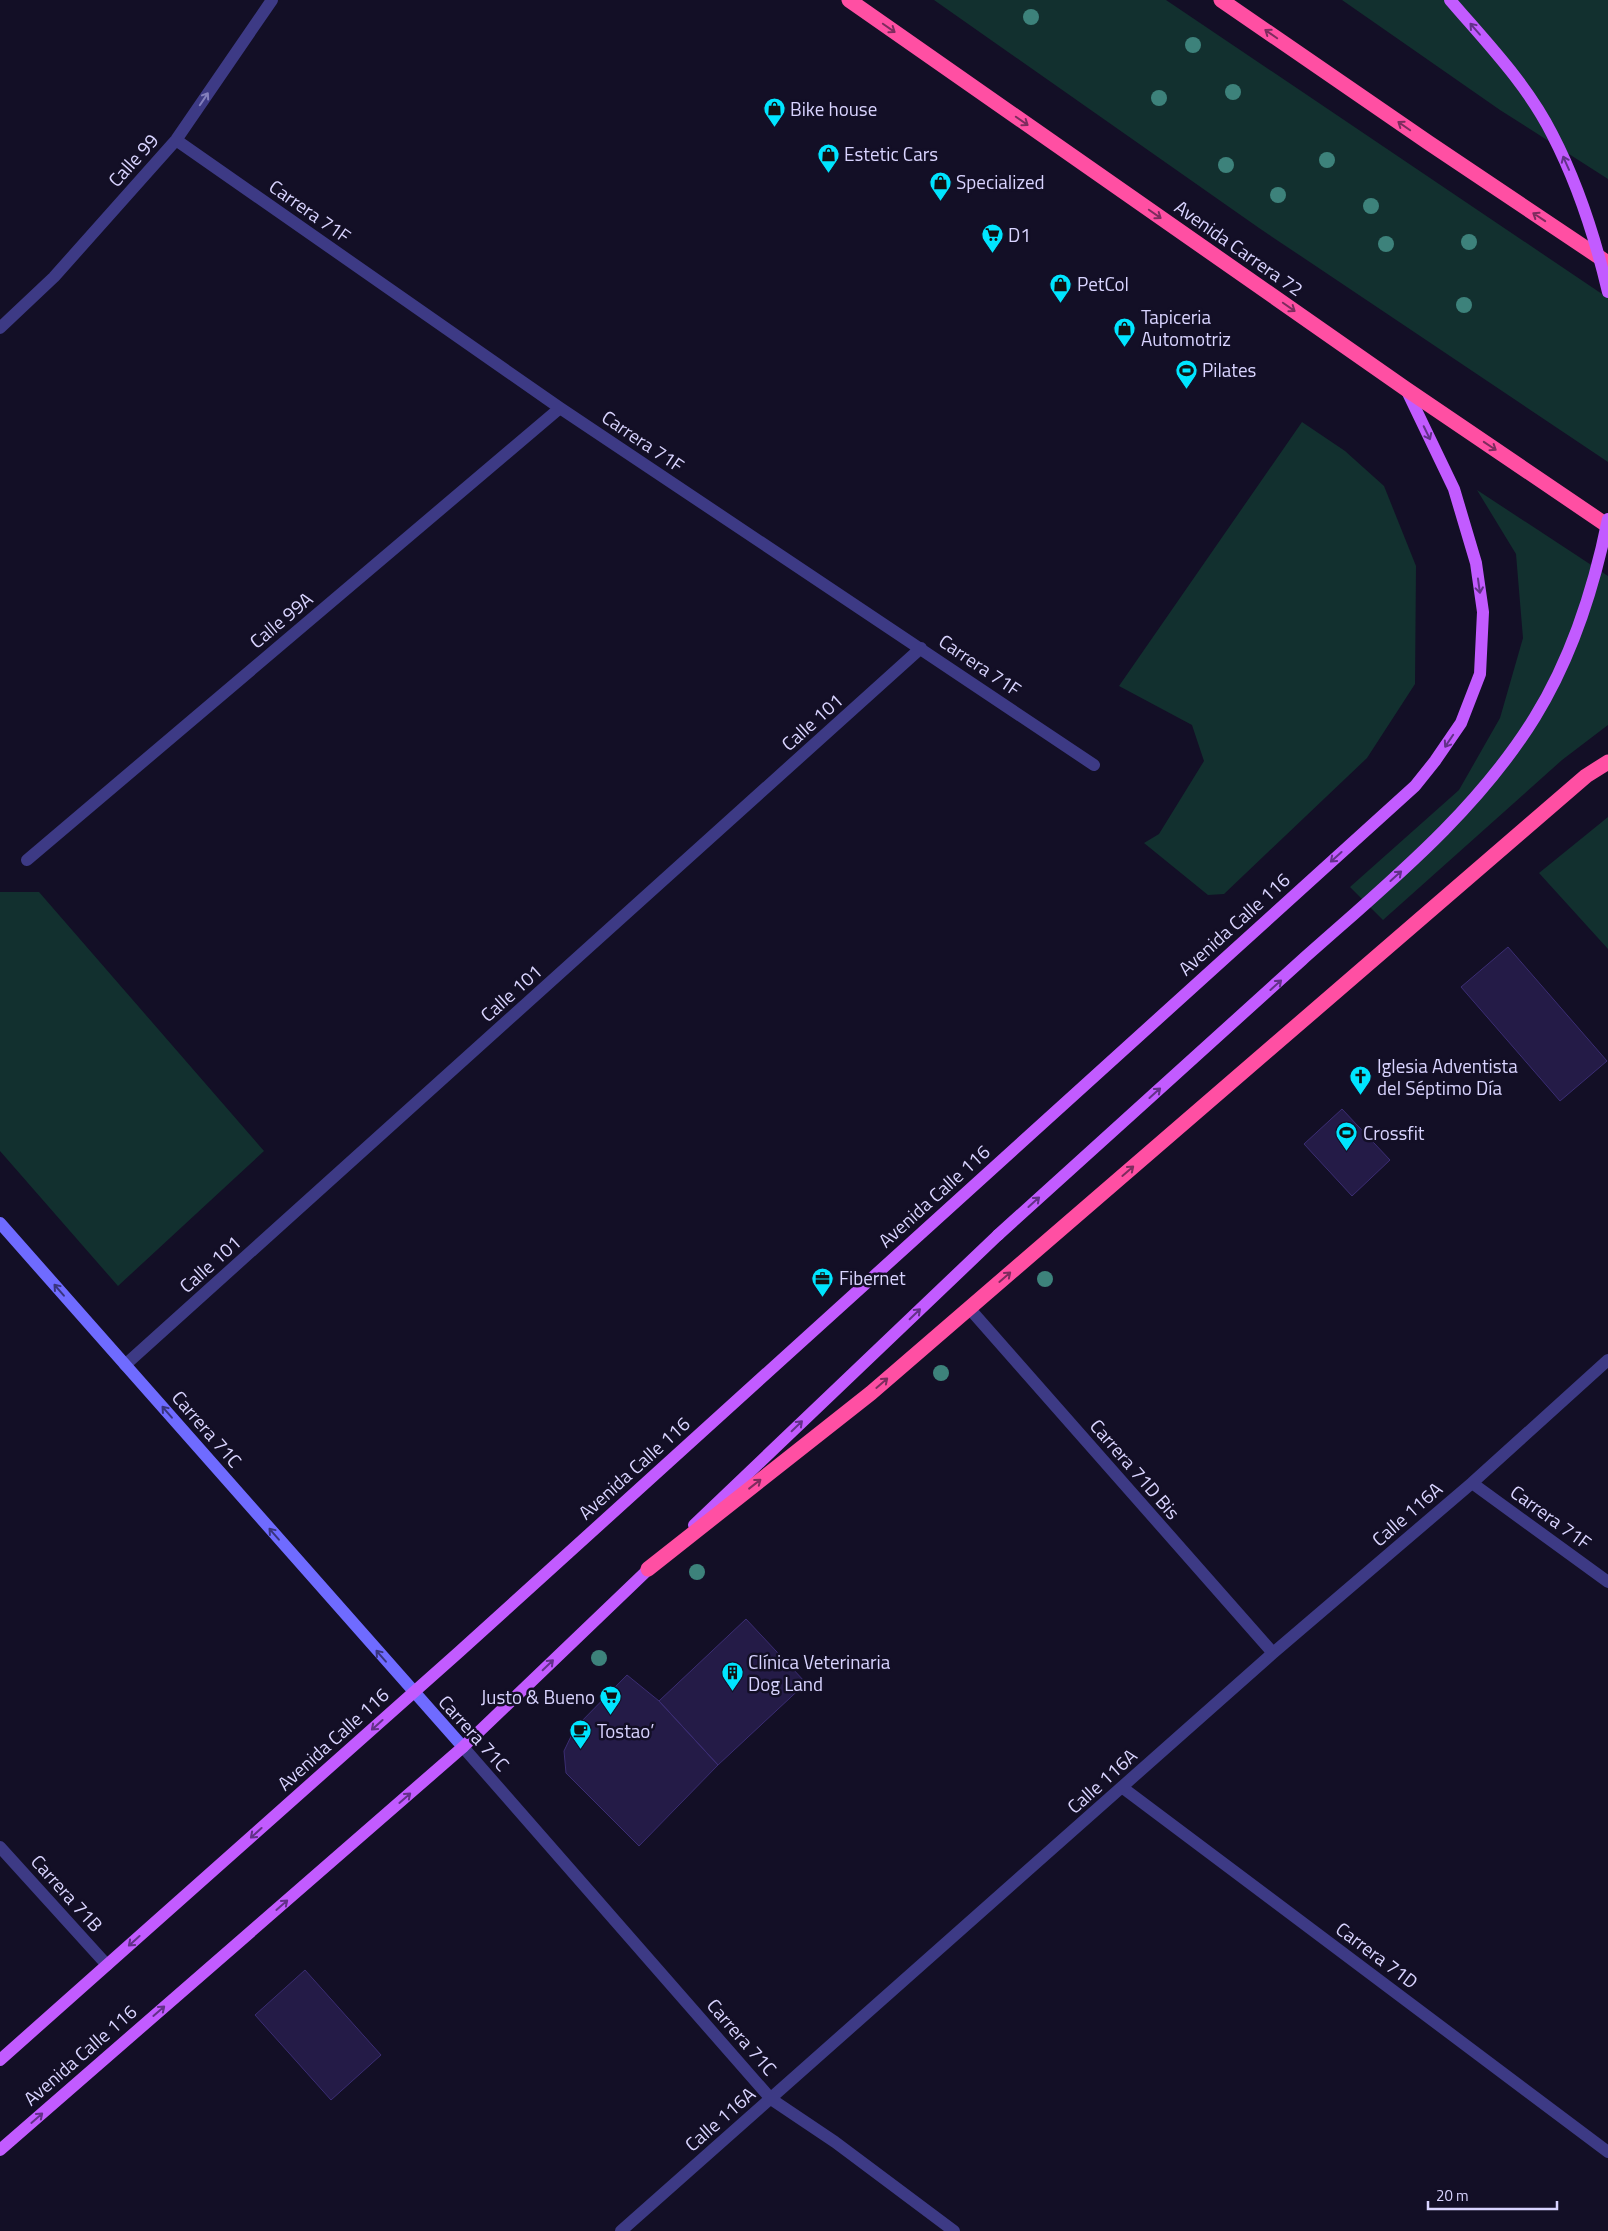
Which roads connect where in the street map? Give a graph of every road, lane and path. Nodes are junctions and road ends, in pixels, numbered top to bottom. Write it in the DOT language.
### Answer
graph roads {
  1 [pos="272,0"];
  2 [pos="849,0"];
  3 [pos="1221,0"];
  4 [pos="1450,0"];
  5 [pos="176,140"];
  6 [pos="1608,263"];
  7 [pos="1608,292"];
  8 [pos="0,328"];
  9 [pos="1406,389"];
  10 [pos="560,408"];
  11 [pos="1608,519"];
  12 [pos="1608,526"];
  13 [pos="921,648"];
  14 [pos="1608,762"];
  15 [pos="1094,765"];
  16 [pos="26,860"];
  17 [pos="0,1223"];
  18 [pos="970,1308"];
  19 [pos="1608,1360"];
  20 [pos="125,1365"];
  21 [pos="1472,1483"];
  22 [pos="648,1569"];
  23 [pos="1608,1582"];
  24 [pos="1274,1653"];
  25 [pos="414,1692"];
  26 [pos="463,1747"];
  27 [pos="1123,1788"];
  28 [pos="0,1847"];
  29 [pos="107,1965"];
  30 [pos="0,2060"];
  31 [pos="771,2099"];
  32 [pos="0,2150"];
  33 [pos="1608,2152"];
  34 [pos="621,2231"];
  35 [pos="954,2231"];
  5 -- 1 [label="street, Calle 99, one-way"];
  2 -- 9 [label="highway, Avenida Carrera 72, one-way"];
  6 -- 3 [label="highway, one-way"];
  7 -- 4 [label="main road, one-way, bridge"];
  5 -- 8 [label="street, Calle 99"];
  5 -- 10 [label="street, Carrera 71F"];
  9 -- 12 [label="highway, Avenida Carrera 72, one-way"];
  9 -- 25 [label="main road, Avenida Calle 116, one-way"];
  10 -- 13 [label="street, Carrera 71F"];
  10 -- 16 [label="street, Calle 99A"];
  22 -- 11 [label="main road, Avenida Calle 116, one-way, bridge"];
  13 -- 15 [label="street, Carrera 71F"];
  13 -- 20 [label="street, Calle 101"];
  18 -- 14 [label="highway, one-way"];
  20 -- 17 [label="street, Carrera 71C, one-way"];
  22 -- 18 [label="highway, one-way"];
  18 -- 24 [label="street, Carrera 71D Bis"];
  19 -- 21 [label="street, Calle 116A"];
  25 -- 20 [label="street, Carrera 71C, one-way"];
  21 -- 23 [label="street, Carrera 71F"];
  21 -- 24 [label="street, Calle 116A"];
  26 -- 22 [label="main road, Avenida Calle 116, one-way"];
  24 -- 27 [label="street, Calle 116A"];
  25 -- 26 [label="street, Carrera 71C"];
  25 -- 29 [label="main road, Avenida Calle 116, one-way"];
  26 -- 31 [label="street, Carrera 71C"];
  32 -- 26 [label="main road, Avenida Calle 116, one-way"];
  27 -- 31 [label="street, Calle 116A"];
  27 -- 33 [label="street, Carrera 71D"];
  28 -- 29 [label="street, Carrera 71B"];
  29 -- 30 [label="main road, Avenida Calle 116"];
  31 -- 34 [label="street, Calle 116A"];
  31 -- 35 [label="street, Carrera 71C"];
}
